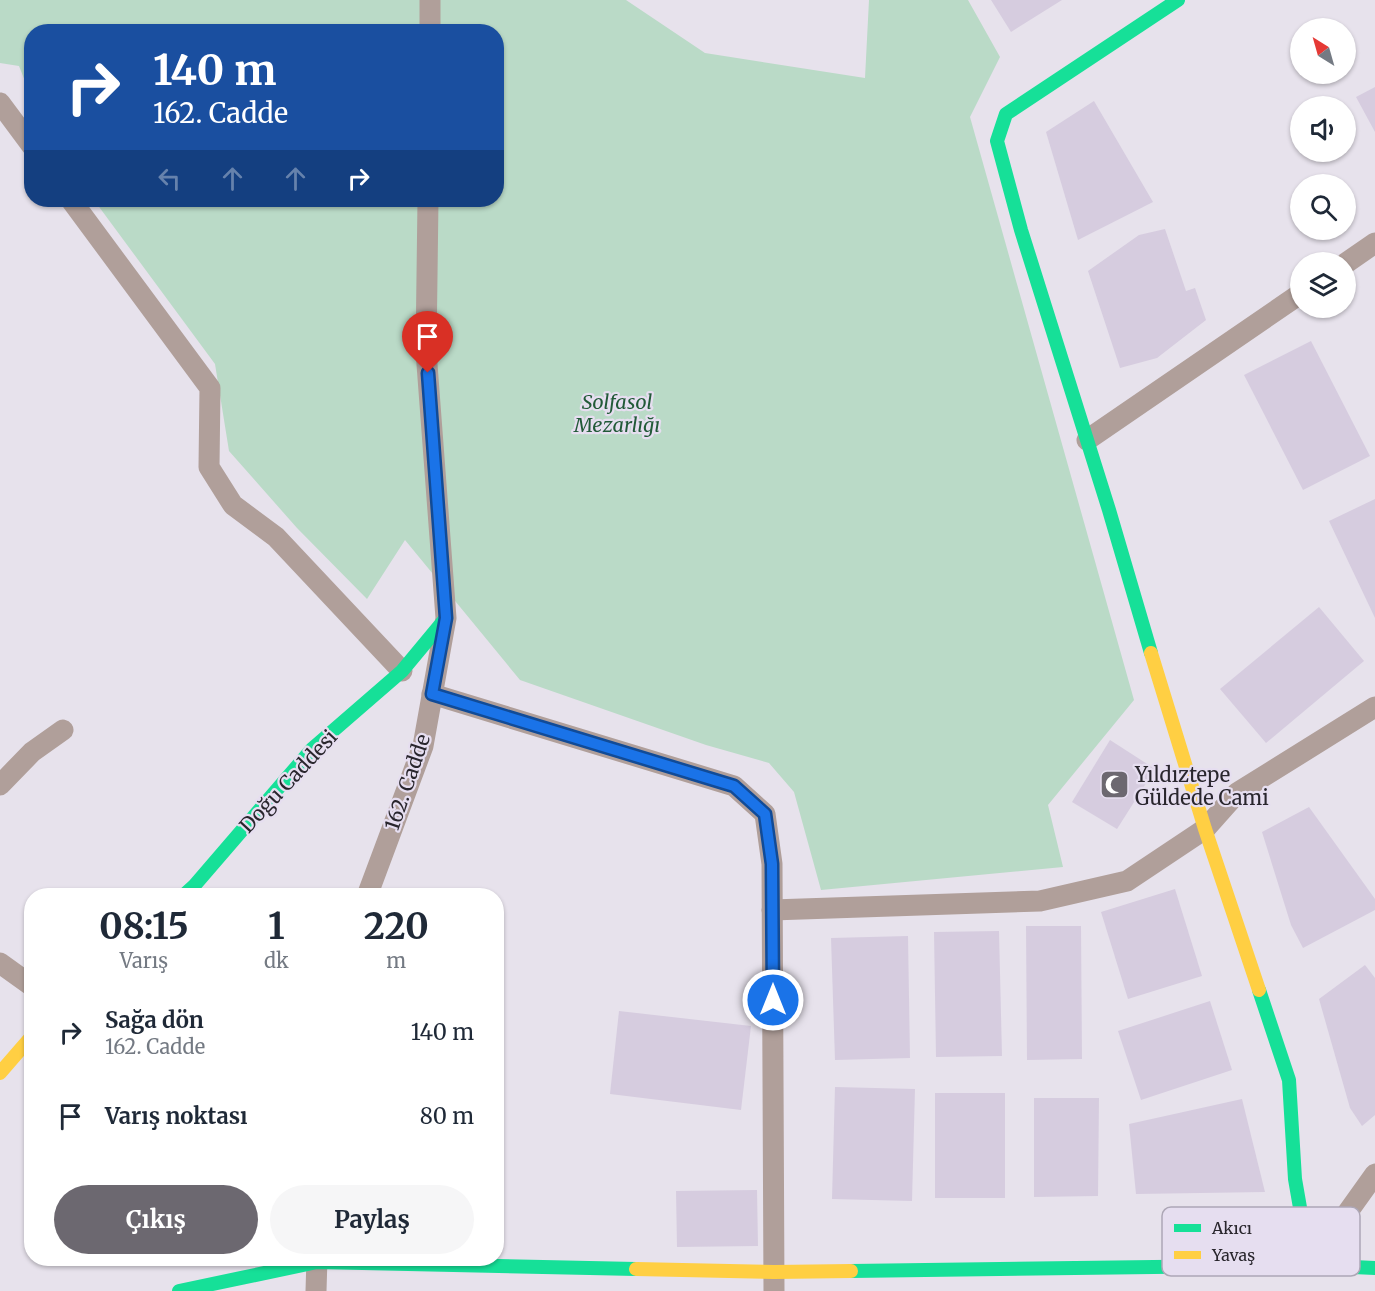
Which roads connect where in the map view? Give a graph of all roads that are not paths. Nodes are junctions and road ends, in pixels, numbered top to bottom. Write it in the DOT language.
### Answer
graph roads {
  1 [pos="430,0"];
  2 [pos="1178,0"];
  3 [pos="430,24"];
  4 [pos="0,103"];
  5 [pos="24,135"];
  6 [pos="76,207"];
  7 [pos="428,207"];
  8 [pos="1375,243"];
  9 [pos="1356,256"];
  10 [pos="1290,301"];
  11 [pos="1087,440"];
  12 [pos="446,618"];
  13 [pos="402,671"];
  14 [pos="432,694"];
  15 [pos="1375,707"];
  16 [pos="63,730"];
  17 [pos="0,785"];
  18 [pos="1205,829"];
  19 [pos="192,888"];
  20 [pos="370,888"];
  21 [pos="772,910"];
  22 [pos="0,963"];
  23 [pos="24,980"];
  24 [pos="24,1045"];
  25 [pos="0,1073"];
  26 [pos="1375,1174"];
  27 [pos="1300,1207"];
  28 [pos="1351,1207"];
  29 [pos="290,1266"];
  30 [pos="317,1266"];
  31 [pos="442,1266"];
  32 [pos="1360,1267"];
  33 [pos="1375,1268"];
  34 [pos="1162,1270"];
  35 [pos="774,1282"];
  36 [pos="179,1291"];
  37 [pos="316,1291"];
  1 -- 3 [label="street"];
  2 -- 11 [label="street"];
  4 -- 5 [label="street"];
  6 -- 13 [label="street"];
  7 -- 12 [label="street, 162. Cadde"];
  8 -- 9 [label="street"];
  10 -- 11 [label="street"];
  11 -- 18 [label="street"];
  12 -- 13 [label="street, Doğu Caddesi"];
  12 -- 14 [label="street, 162. Cadde"];
  13 -- 19 [label="street, Doğu Caddesi"];
  14 -- 20 [label="street, 162. Cadde"];
  14 -- 21 [label="street"];
  15 -- 18 [label="street"];
  16 -- 17 [label="street"];
  18 -- 21 [label="street"];
  18 -- 27 [label="street"];
  21 -- 35 [label="street"];
  22 -- 23 [label="street"];
  24 -- 25 [label="street"];
  26 -- 28 [label="street"];
  29 -- 36 [label="street"];
  30 -- 37 [label="street"];
  31 -- 35 [label="street"];
  32 -- 33 [label="street"];
  34 -- 35 [label="street"];
}
